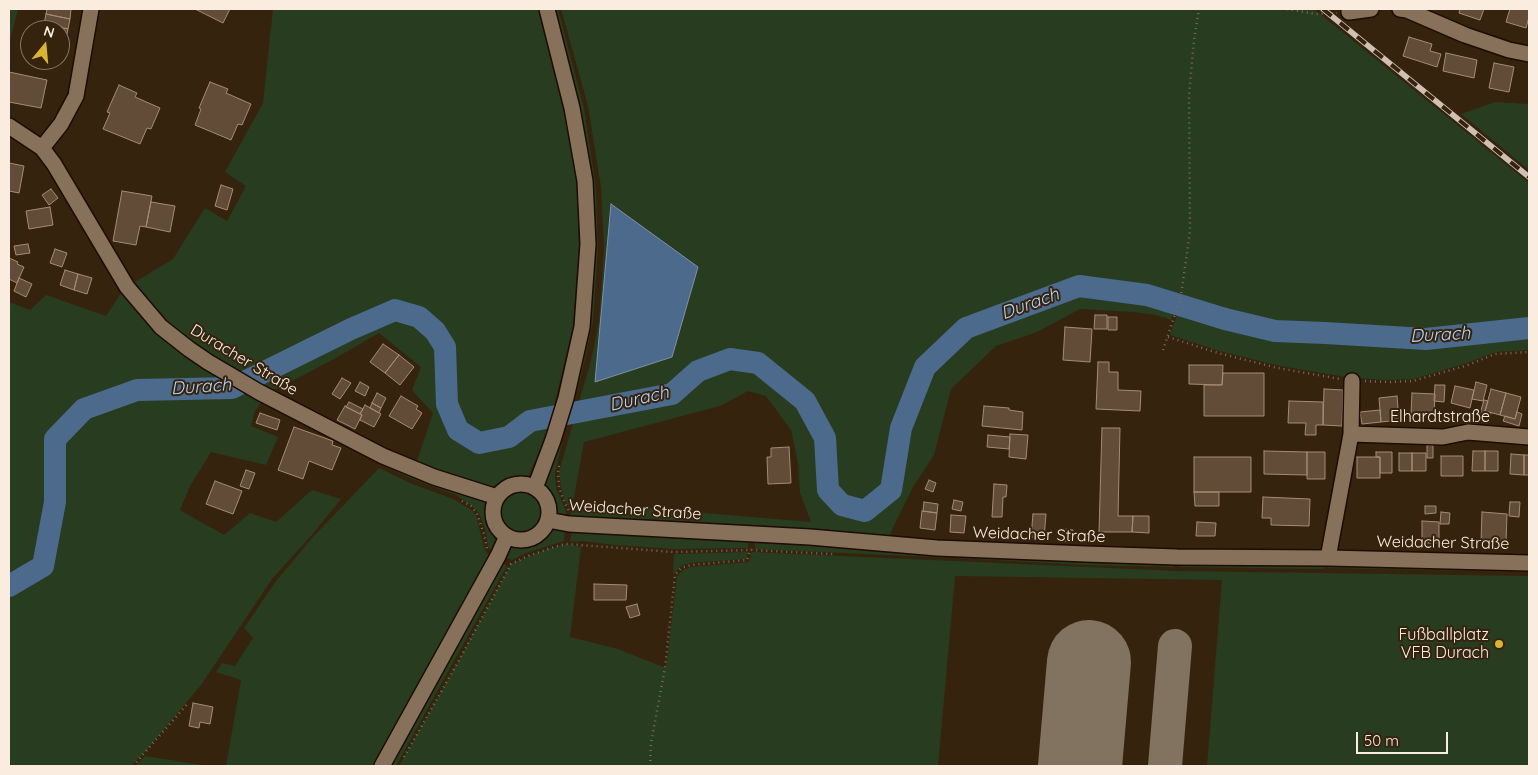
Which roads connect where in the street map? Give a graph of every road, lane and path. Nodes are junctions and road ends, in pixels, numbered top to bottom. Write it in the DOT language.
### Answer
graph roads {
  1 [pos="91,9"];
  2 [pos="547,9"];
  3 [pos="1199,9"];
  4 [pos="1287,9"];
  5 [pos="1371,9"];
  6 [pos="1400,9"];
  7 [pos="1349,12"];
  8 [pos="1529,54"];
  9 [pos="9,126"];
  10 [pos="42,148"];
  11 [pos="1168,337"];
  12 [pos="1163,350"];
  13 [pos="1529,352"];
  14 [pos="1352,381"];
  15 [pos="1351,434"];
  16 [pos="1529,437"];
  17 [pos="559,464"];
  18 [pos="535,488"];
  19 [pos="454,497"];
  20 [pos="497,497"];
  21 [pos="548,520"];
  22 [pos="569,524"];
  23 [pos="752,535"];
  24 [pos="506,536"];
  25 [pos="498,556"];
  26 [pos="1328,558"];
  27 [pos="1529,563"];
  28 [pos="511,564"];
  29 [pos="189,702"];
  30 [pos="404,758"];
  31 [pos="133,766"];
  32 [pos="382,766"];
  33 [pos="650,766"];
  1 -- 10 [label="street"];
  2 -- 18 [label="street"];
  3 -- 11 [label="path"];
  4 -- 7 [label="path"];
  5 -- 7 [label="street"];
  6 -- 8 [label="street"];
  9 -- 10 [label="street, Duracher Straße"];
  10 -- 20 [label="street, Duracher Straße"];
  11 -- 12 [label="path"];
  11 -- 14 [label="path"];
  13 -- 14 [label="path"];
  14 -- 15 [label="street"];
  15 -- 16 [label="street, Elhardtstraße"];
  15 -- 26 [label="street"];
  17 -- 22 [label="path"];
  18 -- 20 [label="street"];
  18 -- 21 [label="street"];
  19 -- 25 [label="path"];
  20 -- 24 [label="street"];
  21 -- 22 [label="street, Weidacher Straße"];
  21 -- 24 [label="street"];
  22 -- 23 [label="street, Weidacher Straße"];
  22 -- 28 [label="path"];
  23 -- 26 [label="street, Weidacher Straße"];
  23 -- 33 [label="path"];
  24 -- 25 [label="street"];
  25 -- 28 [label="path"];
  25 -- 32 [label="street"];
  26 -- 27 [label="street, Weidacher Straße"];
  28 -- 30 [label="path"];
  29 -- 31 [label="path"];
}
